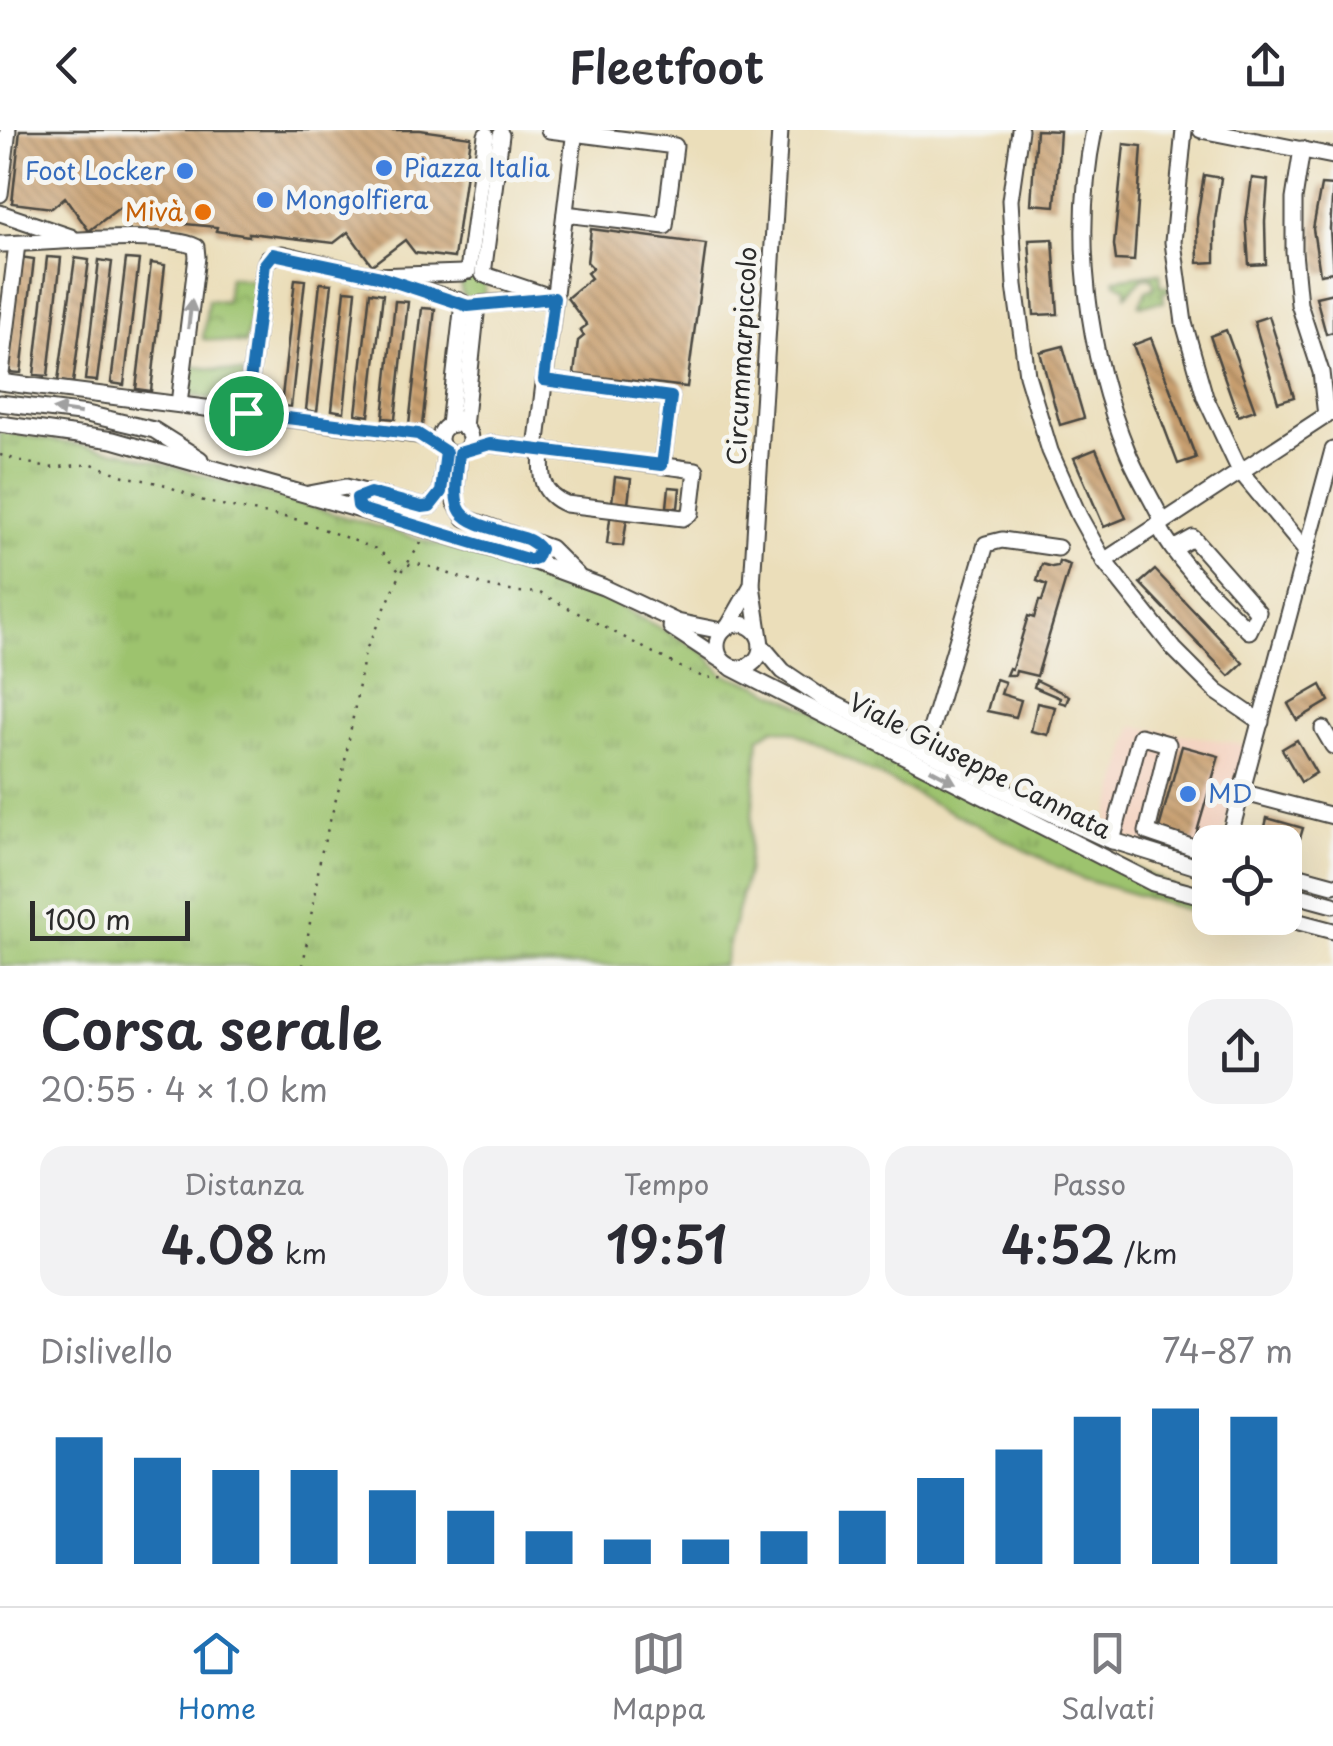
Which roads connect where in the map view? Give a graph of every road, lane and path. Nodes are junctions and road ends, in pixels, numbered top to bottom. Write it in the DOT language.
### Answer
graph roads {
  1 [pos="8,130"];
  2 [pos="549,130"];
  3 [pos="780,130"];
  4 [pos="1020,130"];
  5 [pos="1094,130"];
  6 [pos="1184,130"];
  7 [pos="1201,130"];
  8 [pos="575,132"];
  9 [pos="493,133"];
  10 [pos="676,138"];
  11 [pos="1302,149"];
  12 [pos="1333,156"];
  13 [pos="0,194"];
  14 [pos="0,214"];
  15 [pos="564,214"];
  16 [pos="79,240"];
  17 [pos="6,243"];
  18 [pos="475,273"];
  19 [pos="375,276"];
  20 [pos="554,298"];
  21 [pos="470,303"];
  22 [pos="544,380"];
  23 [pos="0,402"];
  24 [pos="179,404"];
  25 [pos="246,413"];
  26 [pos="1329,413"];
  27 [pos="0,424"];
  28 [pos="133,424"];
  29 [pos="456,428"];
  30 [pos="418,434"];
  31 [pos="490,444"];
  32 [pos="141,448"];
  33 [pos="453,450"];
  34 [pos="539,450"];
  35 [pos="1333,450"];
  36 [pos="0,456"];
  37 [pos="662,465"];
  38 [pos="212,467"];
  39 [pos="1240,472"];
  40 [pos="1329,480"];
  41 [pos="370,493"];
  42 [pos="305,494"];
  43 [pos="364,510"];
  44 [pos="1160,524"];
  45 [pos="430,530"];
  46 [pos="533,540"];
  47 [pos="1058,548"];
  48 [pos="1173,549"];
  49 [pos="1306,551"];
  50 [pos="530,560"];
  51 [pos="1104,560"];
  52 [pos="406,566"];
  53 [pos="402,573"];
  54 [pos="580,578"];
  55 [pos="752,585"];
  56 [pos="603,586"];
  57 [pos="725,629"];
  58 [pos="760,641"];
  59 [pos="726,668"];
  60 [pos="1261,722"];
  61 [pos="1323,728"];
  62 [pos="1333,746"];
  63 [pos="925,750"];
  64 [pos="1242,792"];
  65 [pos="1122,804"];
  66 [pos="1150,812"];
  67 [pos="1333,816"];
  68 [pos="1233,825"];
  69 [pos="1112,841"];
  70 [pos="1192,847"];
  71 [pos="1192,865"];
  72 [pos="1302,877"];
  73 [pos="1333,885"];
  74 [pos="1192,893"];
  75 [pos="1302,897"];
  76 [pos="1333,905"];
  77 [pos="1302,922"];
  78 [pos="1333,930"];
  79 [pos="303,966"];
  1 -- 13 [label="street"];
  2 -- 8 [label="street"];
  3 -- 55 [label="street, Circummarpiccolo"];
  4 -- 51 [label="street"];
  5 -- 44 [label="street"];
  6 -- 39 [label="street"];
  7 -- 11 [label="street"];
  8 -- 10 [label="street"];
  8 -- 15 [label="street"];
  9 -- 18 [label="street"];
  10 -- 15 [label="street"];
  11 -- 12 [label="street"];
  11 -- 26 [label="street"];
  14 -- 16 [label="street"];
  14 -- 17 [label="street"];
  15 -- 20 [label="street"];
  16 -- 17 [label="street"];
  24 -- 16 [label="street, one-way"];
  17 -- 24 [label="street"];
  18 -- 19 [label="street"];
  18 -- 20 [label="street"];
  18 -- 21 [label="street"];
  18 -- 21 [label="street"];
  19 -- 21 [label="street"];
  19 -- 25 [label="street"];
  20 -- 21 [label="street"];
  20 -- 22 [label="street"];
  21 -- 29 [label="street"];
  22 -- 34 [label="street"];
  22 -- 37 [label="street"];
  28 -- 23 [label="street, one-way"];
  24 -- 25 [label="street"];
  25 -- 30 [label="street"];
  26 -- 39 [label="street"];
  27 -- 32 [label="street, Viale Giuseppe Cannata"];
  28 -- 32 [label="street"];
  28 -- 38 [label="street"];
  29 -- 30 [label="street"];
  29 -- 31 [label="street"];
  29 -- 33 [label="street"];
  29 -- 33 [label="street"];
  30 -- 33 [label="street"];
  31 -- 33 [label="street"];
  31 -- 34 [label="street"];
  32 -- 38 [label="street, Viale Giuseppe Cannata"];
  33 -- 41 [label="street"];
  33 -- 46 [label="street"];
  34 -- 37 [label="street"];
  34 -- 37 [label="street"];
  35 -- 40 [label="street"];
  36 -- 53 [label="path"];
  38 -- 42 [label="street, Viale Giuseppe Cannata"];
  39 -- 44 [label="street"];
  39 -- 49 [label="street"];
  40 -- 49 [label="street"];
  41 -- 42 [label="street"];
  41 -- 43 [label="street"];
  42 -- 43 [label="street, Viale Giuseppe Cannata"];
  43 -- 45 [label="street, Viale Giuseppe Cannata"];
  44 -- 48 [label="street"];
  44 -- 51 [label="street"];
  45 -- 50 [label="street, Viale Giuseppe Cannata"];
  45 -- 52 [label="path"];
  46 -- 50 [label="street"];
  46 -- 54 [label="street"];
  47 -- 63 [label="street"];
  48 -- 48 [label="street"];
  49 -- 60 [label="street"];
  50 -- 54 [label="street, Viale Giuseppe Cannata"];
  51 -- 60 [label="street"];
  52 -- 53 [label="path"];
  52 -- 59 [label="path"];
  53 -- 79 [label="path"];
  54 -- 56 [label="street, Viale Giuseppe Cannata"];
  55 -- 57 [label="street, Circummarpiccolo"];
  55 -- 58 [label="street, Circummarpiccolo"];
  56 -- 57 [label="street, Viale Giuseppe Cannata"];
  56 -- 59 [label="street, Viale Giuseppe Cannata"];
  57 -- 58 [label="street"];
  57 -- 59 [label="street"];
  58 -- 59 [label="street"];
  58 -- 63 [label="street, Viale Giuseppe Cannata"];
  59 -- 74 [label="street, Viale Giuseppe Cannata, one-way"];
  60 -- 64 [label="street"];
  61 -- 62 [label="street"];
  63 -- 69 [label="street, Viale Giuseppe Cannata"];
  64 -- 67 [label="street"];
  64 -- 68 [label="street"];
  65 -- 66 [label="street"];
  65 -- 66 [label="street"];
  65 -- 69 [label="street"];
  66 -- 70 [label="street"];
  69 -- 71 [label="street, Viale Giuseppe Cannata"];
  72 -- 73 [label="street"];
  75 -- 76 [label="street"];
  77 -- 78 [label="street"];
}
